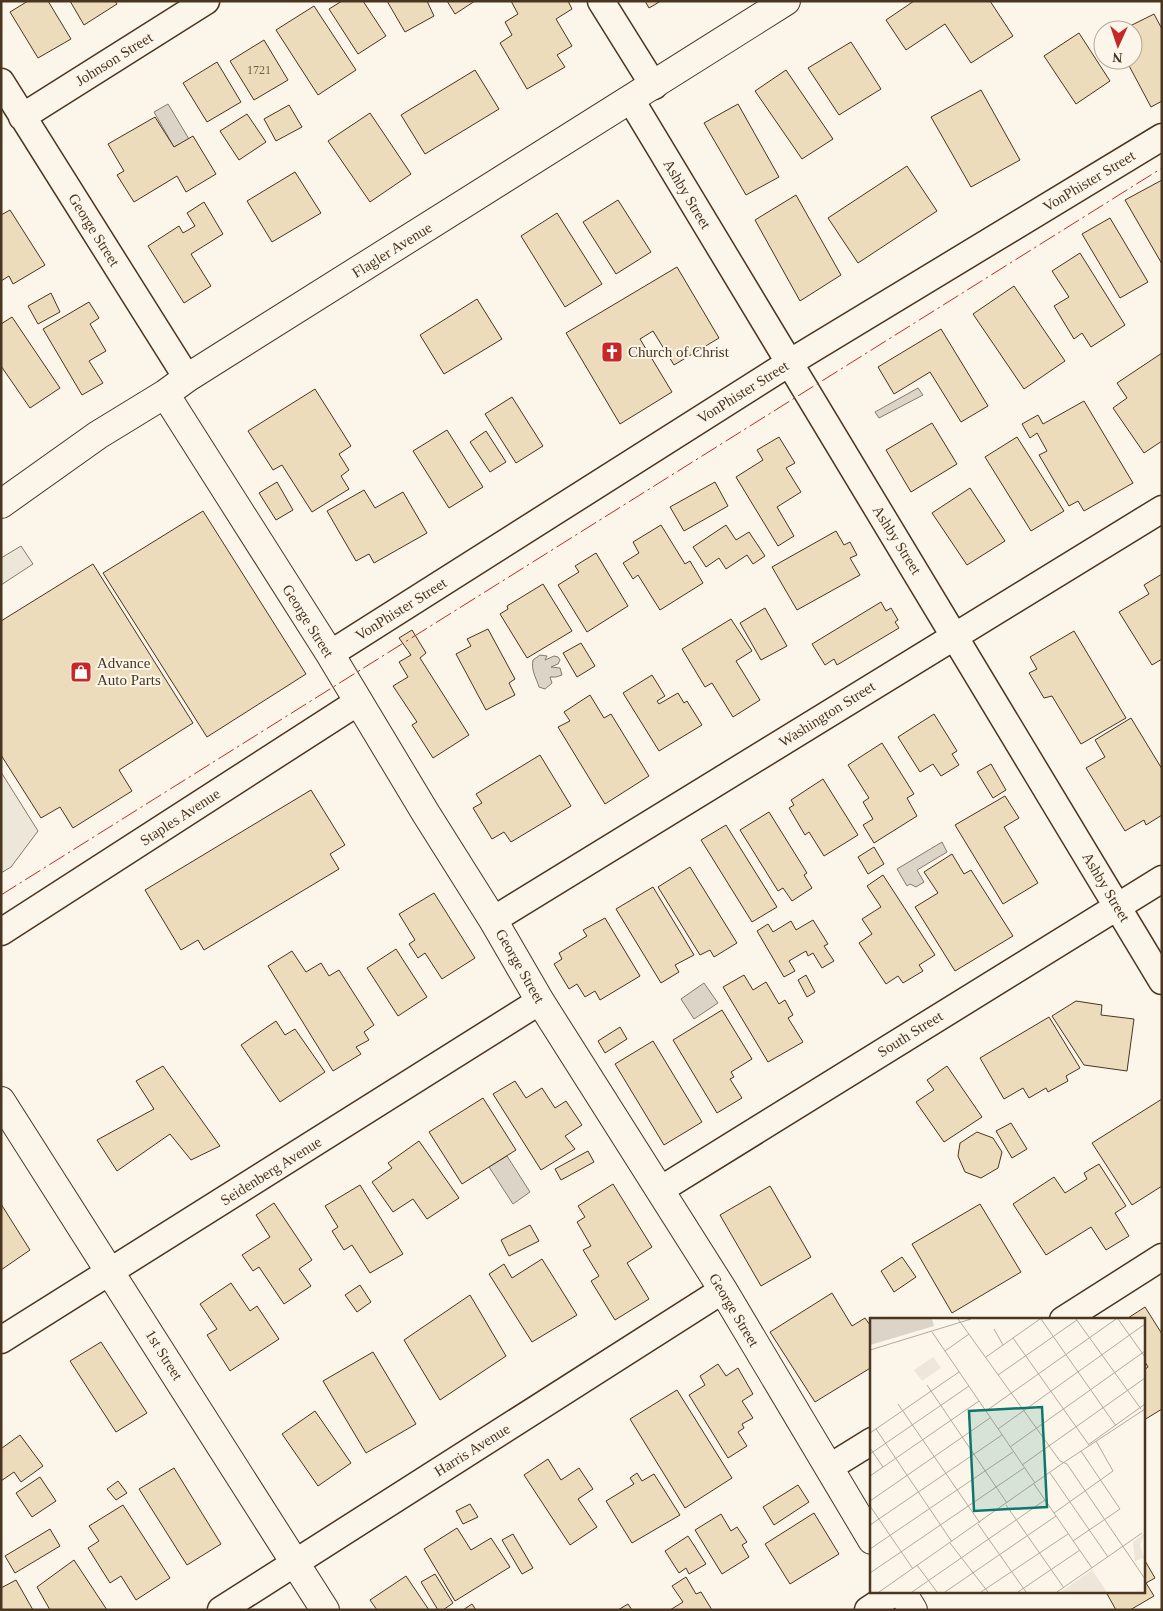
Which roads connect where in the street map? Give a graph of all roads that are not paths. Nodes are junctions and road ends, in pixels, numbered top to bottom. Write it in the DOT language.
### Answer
graph roads {
  1 [pos="206,1"];
  2 [pos="601,1"];
  3 [pos="786,1"];
  4 [pos="1,82"];
  5 [pos="643,93"];
  6 [pos="22,117"];
  7 [pos="1162,137"];
  8 [pos="788,363"];
  9 [pos="187,378"];
  10 [pos="165,394"];
  11 [pos="1,504"];
  12 [pos="1162,508"];
  13 [pos="956,636"];
  14 [pos="330,654"];
  15 [pos="358,702"];
  16 [pos="1162,879"];
  17 [pos="1117,906"];
  18 [pos="493,920"];
  19 [pos="1,932"];
  20 [pos="1162,981"];
  21 [pos="540,1001"];
  22 [pos="1,1101"];
  23 [pos="660,1190"];
  24 [pos="1162,1257"];
  25 [pos="111,1272"];
  26 [pos="723,1290"];
  27 [pos="1066,1318"];
  28 [pos="1,1340"];
  29 [pos="870,1442"];
  30 [pos="830,1467"];
  31 [pos="870,1537"];
  32 [pos="295,1562"];
  33 [pos="892,1594"];
  34 [pos="903,1594"];
  35 [pos="221,1610"];
  36 [pos="325,1610"];
  37 [pos="868,1610"];
  38 [pos="913,1610"];
  1 -- 6 [label="street, Johnson Street"];
  2 -- 5 [label="street, Ashby Street"];
  3 -- 5 [label="street, Flagler Avenue"];
  4 -- 6 [label="street, George Street"];
  5 -- 8 [label="street, Ashby Street"];
  5 -- 9 [label="street, Flagler Avenue"];
  6 -- 9 [label="street, George Street"];
  7 -- 8 [label="street, VonPhister Street"];
  8 -- 13 [label="street, Ashby Street"];
  8 -- 14 [label="street, VonPhister Street"];
  9 -- 10 [label="street, Flagler Avenue"];
  10 -- 11 [label="street, Flagler Avenue"];
  10 -- 14 [label="street, George Street"];
  12 -- 13 [label="street, Washington Street"];
  13 -- 17 [label="street, Ashby Street"];
  13 -- 18 [label="street, Washington Street"];
  14 -- 15 [label="street, George Street"];
  15 -- 18 [label="street, George Street"];
  15 -- 19 [label="street, Staples Avenue"];
  16 -- 17 [label="street, South Street"];
  17 -- 20 [label="street, Ashby Street"];
  17 -- 23 [label="street, South Street"];
  18 -- 21 [label="street, George Street"];
  21 -- 23 [label="street, George Street"];
  21 -- 25 [label="street, Seidenberg Avenue"];
  22 -- 25 [label="street, 1st Street"];
  23 -- 26 [label="street, George Street"];
  24 -- 27 [label="street"];
  25 -- 28 [label="street, Seidenberg Avenue"];
  25 -- 32 [label="street, 1st Street"];
  26 -- 30 [label="street, George Street"];
  26 -- 32 [label="street, Harris Avenue"];
  29 -- 30 [label="street"];
  30 -- 31 [label="street, George Street"];
  32 -- 35 [label="street, Harris Avenue"];
  32 -- 36 [label="street, 1st Street"];
  33 -- 37 [label="street"];
  34 -- 38 [label="street"];
}
